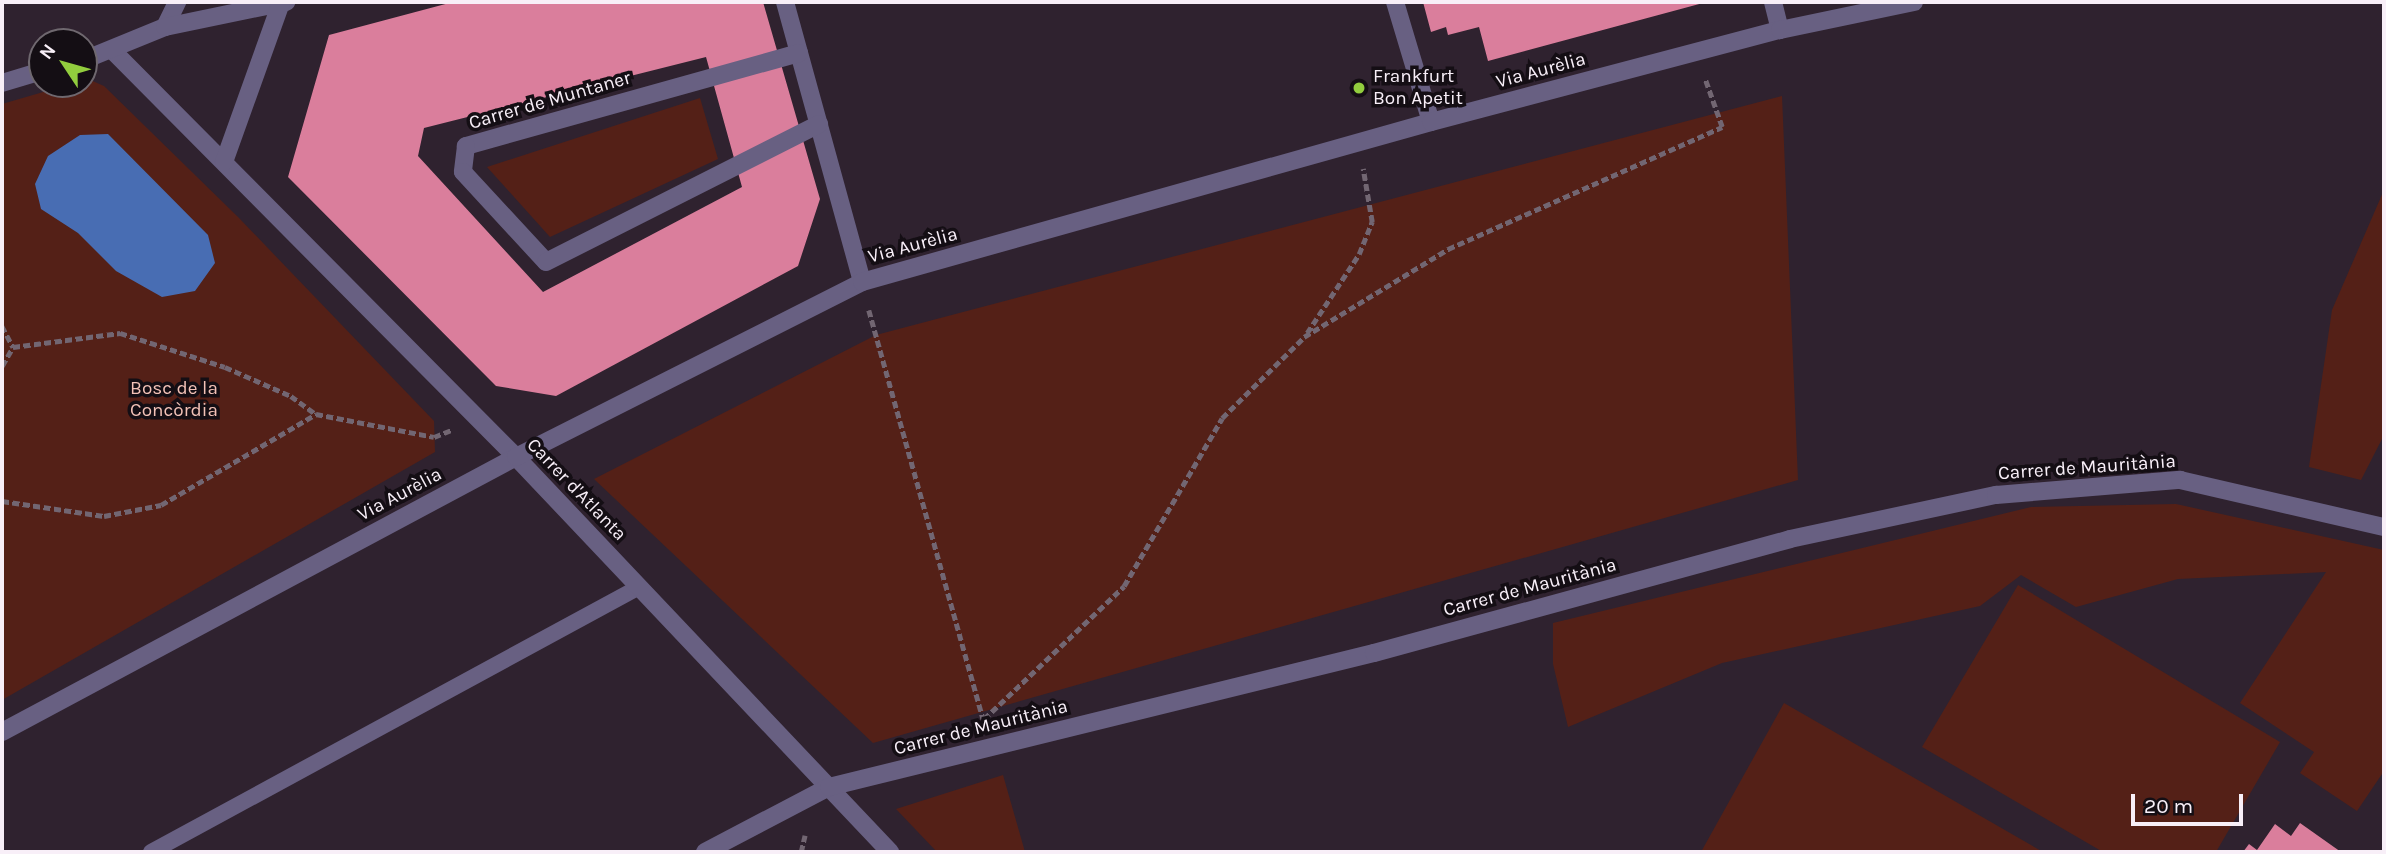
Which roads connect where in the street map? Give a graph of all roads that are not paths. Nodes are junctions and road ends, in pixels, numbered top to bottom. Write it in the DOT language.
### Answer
graph roads {
  1 [pos="177,2"];
  2 [pos="283,2"];
  3 [pos="785,2"];
  4 [pos="1395,2"];
  5 [pos="1773,2"];
  6 [pos="1914,2"];
  7 [pos="165,27"];
  8 [pos="1780,30"];
  9 [pos="113,51"];
  10 [pos="799,53"];
  11 [pos="98,56"];
  12 [pos="28,75"];
  13 [pos="2,83"];
  14 [pos="1431,122"];
  15 [pos="819,124"];
  16 [pos="224,162"];
  17 [pos="862,282"];
  18 [pos="516,457"];
  19 [pos="2384,527"];
  20 [pos="639,587"];
  21 [pos="2,732"];
  22 [pos="828,787"];
  23 [pos="151,852"];
  24 [pos="705,852"];
  25 [pos="890,852"];
  1 -- 7 [label="street"];
  2 -- 7 [label="street"];
  2 -- 16 [label="street"];
  3 -- 10 [label="street"];
  4 -- 14 [label="street"];
  5 -- 8 [label="street"];
  6 -- 8 [label="street, Via Aurèlia"];
  7 -- 9 [label="street"];
  8 -- 14 [label="street, Via Aurèlia"];
  9 -- 11 [label="street"];
  9 -- 16 [label="street, Carrer d'Atlanta"];
  10 -- 15 [label="street"];
  10 -- 15 [label="street, Carrer de Muntaner"];
  12 -- 13 [label="street"];
  14 -- 17 [label="street, Via Aurèlia"];
  15 -- 17 [label="street"];
  16 -- 18 [label="street, Carrer d'Atlanta"];
  17 -- 18 [label="street, Via Aurèlia"];
  18 -- 20 [label="street, Carrer d'Atlanta"];
  18 -- 21 [label="street, Via Aurèlia"];
  19 -- 22 [label="street, Carrer de Mauritània"];
  20 -- 22 [label="street, Carrer d'Atlanta"];
  20 -- 23 [label="lane"];
  22 -- 24 [label="street, Carrer de Mauritània"];
  22 -- 25 [label="street, Carrer d'Atlanta"];
}
